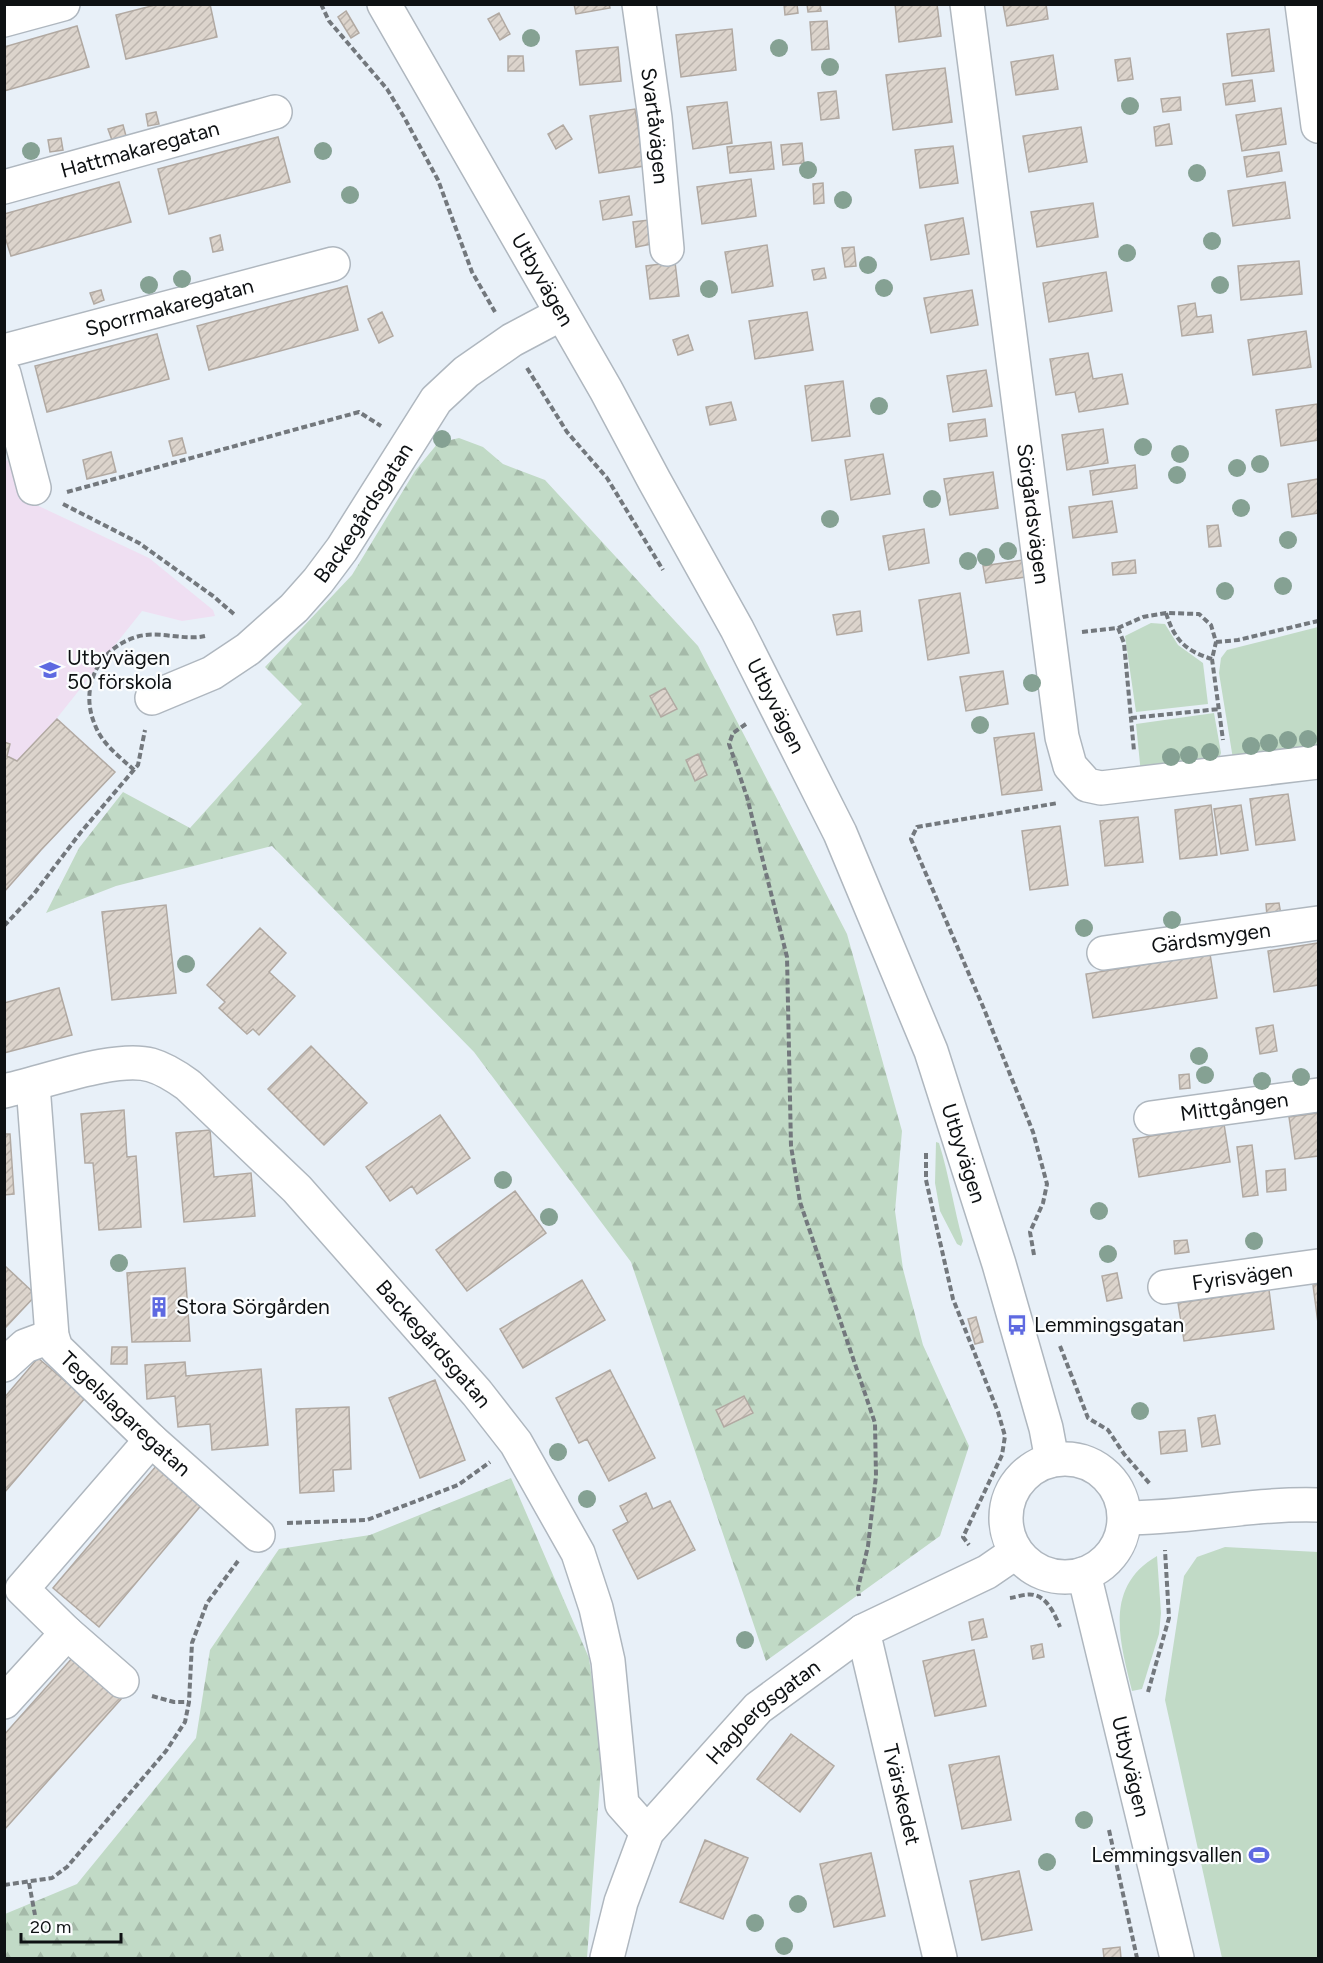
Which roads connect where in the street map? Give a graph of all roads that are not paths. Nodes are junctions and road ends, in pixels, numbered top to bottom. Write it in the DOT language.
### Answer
graph roads {
  1 [pos="63,4"];
  2 [pos="384,4"];
  3 [pos="639,4"];
  4 [pos="967,4"];
  5 [pos="1302,4"];
  6 [pos="4,20"];
  7 [pos="276,112"];
  8 [pos="1318,126"];
  9 [pos="4,187"];
  10 [pos="667,249"];
  11 [pos="333,264"];
  12 [pos="561,314"];
  13 [pos="4,351"];
  14 [pos="4,374"];
  15 [pos="41,491"];
  16 [pos="152,698"];
  17 [pos="1318,762"];
  18 [pos="1318,923"];
  19 [pos="1104,953"];
  20 [pos="19,1088"];
  21 [pos="1318,1095"];
  22 [pos="1151,1118"];
  23 [pos="1318,1266"];
  24 [pos="1165,1287"];
  25 [pos="52,1336"];
  26 [pos="4,1365"];
  27 [pos="151,1440"];
  28 [pos="1052,1460"];
  29 [pos="1318,1505"];
  30 [pos="1125,1518"];
  31 [pos="258,1535"];
  32 [pos="1016,1552"];
  33 [pos="1084,1575"];
  34 [pos="863,1631"];
  35 [pos="67,1633"];
  36 [pos="122,1681"];
  37 [pos="4,1702"];
  38 [pos="647,1832"];
  39 [pos="607,1959"];
  40 [pos="939,1959"];
  41 [pos="1177,1959"];
  1 -- 6 [label="street"];
  2 -- 12 [label="street, Utbyvägen"];
  3 -- 10 [label="street, Svartåvägen"];
  4 -- 17 [label="street, Sörgårdsvägen"];
  5 -- 8 [label="street"];
  7 -- 9 [label="street, Hattmakaregatan"];
  11 -- 13 [label="street, Sporrmakaregatan"];
  12 -- 16 [label="street, Backegårdsgatan"];
  12 -- 28 [label="street, Utbyvägen"];
  14 -- 15 [label="street"];
  18 -- 19 [label="street, Gärdsmygen"];
  20 -- 25 [label="street, Tegelslagaregatan"];
  20 -- 38 [label="street, Backegårdsgatan"];
  21 -- 22 [label="street, Mittgången"];
  23 -- 24 [label="street, Fyrisvägen"];
  25 -- 26 [label="street"];
  25 -- 27 [label="street, Tegelslagaregatan"];
  27 -- 31 [label="street, Tegelslagaregatan"];
  27 -- 35 [label="street"];
  28 -- 30 [label="street"];
  28 -- 32 [label="street"];
  29 -- 30 [label="street"];
  30 -- 33 [label="street"];
  32 -- 33 [label="street"];
  32 -- 34 [label="street, Hagbergsgatan"];
  33 -- 41 [label="street, Utbyvägen"];
  34 -- 38 [label="street, Hagbergsgatan"];
  34 -- 40 [label="street, Tvärskedet"];
  35 -- 36 [label="street"];
  35 -- 37 [label="street"];
  38 -- 39 [label="street, Hagbergsgatan"];
}
